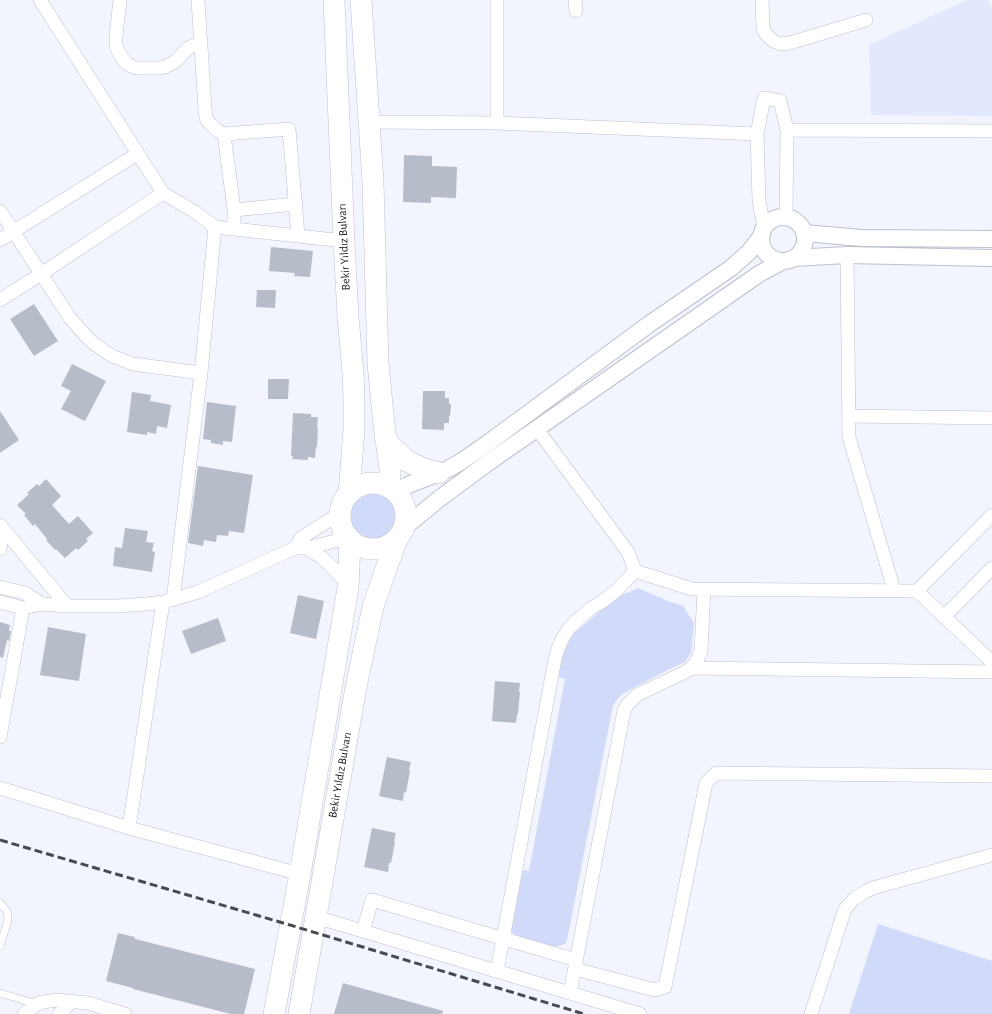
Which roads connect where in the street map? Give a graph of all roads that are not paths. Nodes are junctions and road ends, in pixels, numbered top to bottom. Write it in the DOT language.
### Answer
graph roads {
  1 [pos="40,0"];
  2 [pos="120,0"];
  3 [pos="198,0"];
  4 [pos="334,0"];
  5 [pos="360,0"];
  6 [pos="497,0"];
  7 [pos="762,0"];
  8 [pos="866,20"];
  9 [pos="200,44"];
  10 [pos="369,122"];
  11 [pos="497,123"];
  12 [pos="787,130"];
  13 [pos="992,131"];
  14 [pos="224,134"];
  15 [pos="757,134"];
  16 [pos="137,154"];
  17 [pos="163,193"];
  18 [pos="296,204"];
  19 [pos="234,210"];
  20 [pos="0,211"];
  21 [pos="786,217"];
  22 [pos="215,227"];
  23 [pos="234,229"];
  24 [pos="13,232"];
  25 [pos="763,232"];
  26 [pos="804,232"];
  27 [pos="298,236"];
  28 [pos="992,239"];
  29 [pos="0,240"];
  30 [pos="344,241"];
  31 [pos="847,255"];
  32 [pos="992,258"];
  33 [pos="788,259"];
  34 [pos="41,274"];
  35 [pos="0,300"];
  36 [pos="201,373"];
  37 [pos="849,416"];
  38 [pos="992,418"];
  39 [pos="537,429"];
  40 [pos="385,439"];
  41 [pos="438,473"];
  42 [pos="393,490"];
  43 [pos="349,493"];
  44 [pos="340,513"];
  45 [pos="992,515"];
  46 [pos="0,526"];
  47 [pos="401,533"];
  48 [pos="349,539"];
  49 [pos="0,548"];
  50 [pos="300,548"];
  51 [pos="992,568"];
  52 [pos="635,571"];
  53 [pos="0,587"];
  54 [pos="348,588"];
  55 [pos="704,589"];
  56 [pos="894,590"];
  57 [pos="917,590"];
  58 [pos="168,601"];
  59 [pos="0,602"];
  60 [pos="42,604"];
  61 [pos="67,606"];
  62 [pos="23,608"];
  63 [pos="944,617"];
  64 [pos="992,662"];
  65 [pos="692,668"];
  66 [pos="992,672"];
  67 [pos="4,689"];
  68 [pos="0,737"];
  69 [pos="992,776"];
  70 [pos="0,788"];
  71 [pos="129,828"];
  72 [pos="992,854"];
  73 [pos="300,874"];
  74 [pos="0,903"];
  75 [pos="316,917"];
  76 [pos="363,931"];
  77 [pos="504,938"];
  78 [pos="0,946"];
  79 [pos="576,964"];
  80 [pos="497,971"];
  81 [pos="0,993"];
  82 [pos="570,993"];
  83 [pos="70,1002"];
  84 [pos="37,1004"];
  85 [pos="24,1014"];
  86 [pos="59,1014"];
  87 [pos="125,1014"];
  88 [pos="274,1014"];
  89 [pos="299,1014"];
  90 [pos="640,1014"];
  91 [pos="811,1014"];
  1 -- 16 [label="street"];
  2 -- 9 [label="street"];
  3 -- 9 [label="street"];
  4 -- 30 [label="main road, Bekir Yıldız Bulvarı"];
  5 -- 10 [label="main road"];
  6 -- 11 [label="street"];
  7 -- 8 [label="street"];
  9 -- 14 [label="street"];
  10 -- 11 [label="street"];
  10 -- 40 [label="main road"];
  11 -- 15 [label="street"];
  12 -- 13 [label="street"];
  12 -- 15 [label="street"];
  12 -- 21 [label="street"];
  14 -- 18 [label="street"];
  14 -- 19 [label="street"];
  15 -- 25 [label="street"];
  16 -- 17 [label="street"];
  16 -- 24 [label="street"];
  17 -- 22 [label="street"];
  17 -- 34 [label="street"];
  18 -- 19 [label="street"];
  18 -- 27 [label="street"];
  19 -- 23 [label="street"];
  20 -- 24 [label="street"];
  21 -- 25 [label="street"];
  21 -- 26 [label="street"];
  22 -- 23 [label="street"];
  22 -- 36 [label="street"];
  23 -- 27 [label="street"];
  24 -- 29 [label="street"];
  24 -- 34 [label="street"];
  25 -- 33 [label="street"];
  25 -- 41 [label="street"];
  26 -- 28 [label="street"];
  26 -- 33 [label="street"];
  27 -- 30 [label="street"];
  30 -- 43 [label="main road, Bekir Yıldız Bulvarı"];
  31 -- 32 [label="street"];
  31 -- 33 [label="street"];
  31 -- 37 [label="street"];
  33 -- 39 [label="street"];
  34 -- 35 [label="street"];
  34 -- 36 [label="street"];
  36 -- 58 [label="street"];
  37 -- 38 [label="street"];
  37 -- 56 [label="street"];
  39 -- 47 [label="street"];
  39 -- 52 [label="street"];
  40 -- 41 [label="main road"];
  40 -- 42 [label="main road"];
  41 -- 42 [label="street"];
  42 -- 43 [label="main road"];
  42 -- 47 [label="main road"];
  43 -- 44 [label="main road"];
  44 -- 48 [label="main road"];
  44 -- 50 [label="street"];
  45 -- 57 [label="street"];
  46 -- 49 [label="street"];
  46 -- 61 [label="street"];
  47 -- 48 [label="main road"];
  47 -- 75 [label="main road, Bekir Yıldız Bulvarı"];
  48 -- 50 [label="street"];
  48 -- 54 [label="main road, Bekir Yıldız Bulvarı"];
  50 -- 54 [label="street"];
  50 -- 58 [label="street"];
  51 -- 63 [label="street"];
  52 -- 55 [label="street"];
  52 -- 77 [label="street"];
  53 -- 60 [label="street"];
  54 -- 73 [label="main road, Bekir Yıldız Bulvarı"];
  55 -- 56 [label="street"];
  55 -- 65 [label="street"];
  56 -- 57 [label="street"];
  57 -- 63 [label="street"];
  58 -- 61 [label="street"];
  58 -- 71 [label="street"];
  59 -- 62 [label="street"];
  60 -- 61 [label="street"];
  60 -- 62 [label="street"];
  62 -- 67 [label="street"];
  63 -- 64 [label="street"];
  65 -- 66 [label="street"];
  65 -- 79 [label="street"];
  67 -- 68 [label="street"];
  69 -- 79 [label="street"];
  70 -- 71 [label="street"];
  71 -- 73 [label="street"];
  72 -- 91 [label="street"];
  73 -- 88 [label="main road, Bekir Yıldız Bulvarı"];
  74 -- 78 [label="lane"];
  75 -- 76 [label="street"];
  75 -- 89 [label="main road, Bekir Yıldız Bulvarı"];
  76 -- 77 [label="street"];
  76 -- 80 [label="street"];
  77 -- 79 [label="street"];
  77 -- 80 [label="street"];
  79 -- 82 [label="street"];
  80 -- 82 [label="street"];
  81 -- 84 [label="lane"];
  82 -- 90 [label="street"];
  83 -- 84 [label="street"];
  83 -- 86 [label="street"];
  83 -- 87 [label="street"];
  84 -- 85 [label="street"];
}
